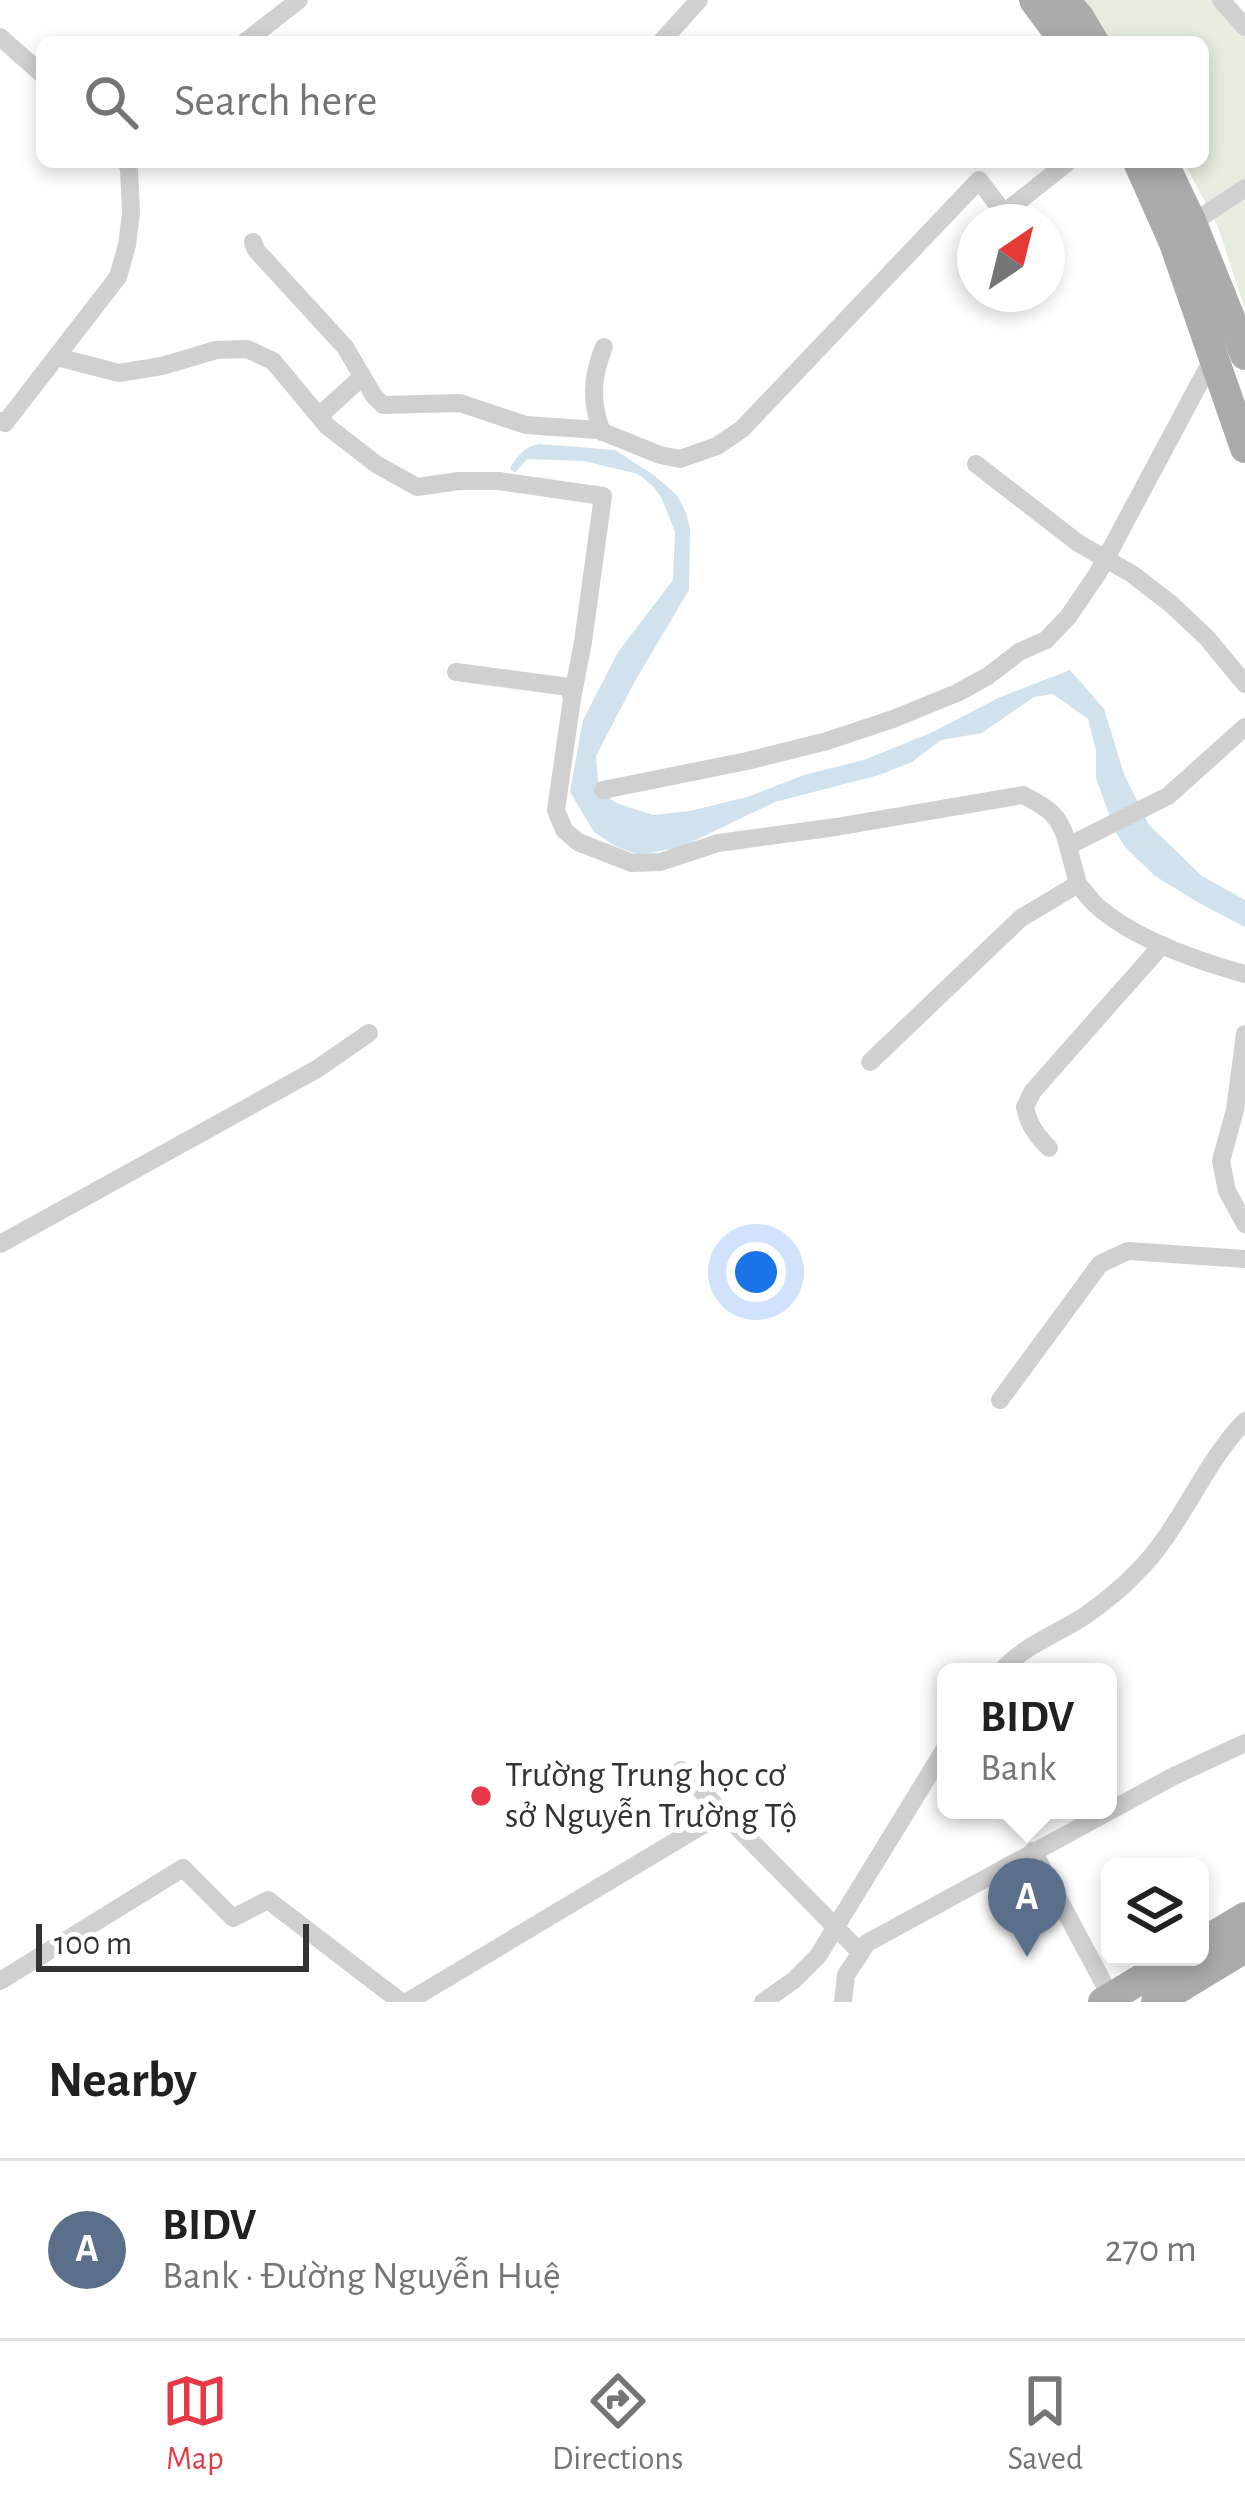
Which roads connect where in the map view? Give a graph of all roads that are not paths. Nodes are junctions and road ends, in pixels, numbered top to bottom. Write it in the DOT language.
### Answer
graph roads {
  1 [pos="299,0"];
  2 [pos="699,0"];
  3 [pos="1034,0"];
  4 [pos="1064,0"];
  5 [pos="1221,0"];
  6 [pos="1245,27"];
  7 [pos="253,36"];
  8 [pos="666,36"];
  9 [pos="1061,36"];
  10 [pos="1090,36"];
  11 [pos="0,37"];
  12 [pos="36,69"];
  13 [pos="129,168"];
  14 [pos="1060,168"];
  15 [pos="1141,168"];
  16 [pos="1166,168"];
  17 [pos="1245,188"];
  18 [pos="1192,223"];
  19 [pos="253,242"];
  20 [pos="604,347"];
  21 [pos="57,356"];
  22 [pos="1229,356"];
  23 [pos="362,377"];
  24 [pos="1236,393"];
  25 [pos="319,416"];
  26 [pos="0,421"];
  27 [pos="602,432"];
  28 [pos="1245,448"];
  29 [pos="976,464"];
  30 [pos="1106,559"];
  31 [pos="456,672"];
  32 [pos="1245,684"];
  33 [pos="572,699"];
  34 [pos="1245,727"];
  35 [pos="603,790"];
  36 [pos="1068,846"];
  37 [pos="1078,884"];
  38 [pos="1162,945"];
  39 [pos="1245,974"];
  40 [pos="369,1033"];
  41 [pos="1245,1034"];
  42 [pos="870,1062"];
  43 [pos="1049,1148"];
  44 [pos="1245,1224"];
  45 [pos="0,1244"];
  46 [pos="1245,1259"];
  47 [pos="1000,1400"];
  48 [pos="1245,1421"];
  49 [pos="1008,1663"];
  50 [pos="1245,1743"];
  51 [pos="937,1762"];
  52 [pos="681,1770"];
  53 [pos="1117,1806"];
  54 [pos="723,1813"];
  55 [pos="1093,1819"];
  56 [pos="1033,1851"];
  57 [pos="1245,1917"];
  58 [pos="836,1928"];
  59 [pos="1209,1939"];
  60 [pos="1245,1948"];
  61 [pos="861,1953"];
  62 [pos="1163,1966"];
  63 [pos="0,1981"];
  64 [pos="1107,2000"];
  65 [pos="404,2002"];
  66 [pos="763,2002"];
  67 [pos="843,2002"];
  68 [pos="1156,2002"];
  1 -- 7 [label="street"];
  2 -- 8 [label="street"];
  3 -- 9 [label="main road"];
  4 -- 10 [label="main road"];
  5 -- 6 [label="street"];
  11 -- 12 [label="street"];
  13 -- 21 [label="street"];
  14 -- 27 [label="street"];
  15 -- 22 [label="main road"];
  16 -- 18 [label="main road"];
  17 -- 18 [label="street"];
  18 -- 22 [label="main road"];
  19 -- 23 [label="street"];
  20 -- 27 [label="street"];
  21 -- 25 [label="street"];
  21 -- 26 [label="street"];
  22 -- 24 [label="main road"];
  22 -- 30 [label="street"];
  23 -- 25 [label="street"];
  23 -- 27 [label="street"];
  24 -- 28 [label="main road"];
  25 -- 33 [label="street"];
  29 -- 30 [label="street"];
  30 -- 32 [label="street"];
  30 -- 35 [label="street"];
  31 -- 33 [label="street"];
  33 -- 36 [label="street"];
  34 -- 36 [label="street"];
  36 -- 37 [label="street"];
  37 -- 38 [label="street"];
  37 -- 42 [label="street"];
  38 -- 39 [label="street"];
  38 -- 43 [label="street"];
  40 -- 45 [label="street"];
  41 -- 44 [label="street"];
  46 -- 47 [label="street"];
  48 -- 49 [label="street"];
  50 -- 53 [label="street"];
  51 -- 58 [label="street"];
  52 -- 54 [label="street"];
  54 -- 58 [label="street"];
  54 -- 65 [label="street"];
  55 -- 56 [label="street"];
  56 -- 61 [label="street"];
  56 -- 64 [label="street"];
  57 -- 59 [label="main road"];
  58 -- 61 [label="street"];
  58 -- 66 [label="street"];
  60 -- 68 [label="main road"];
  61 -- 67 [label="street"];
  62 -- 64 [label="main road"];
  63 -- 65 [label="street"];
}
